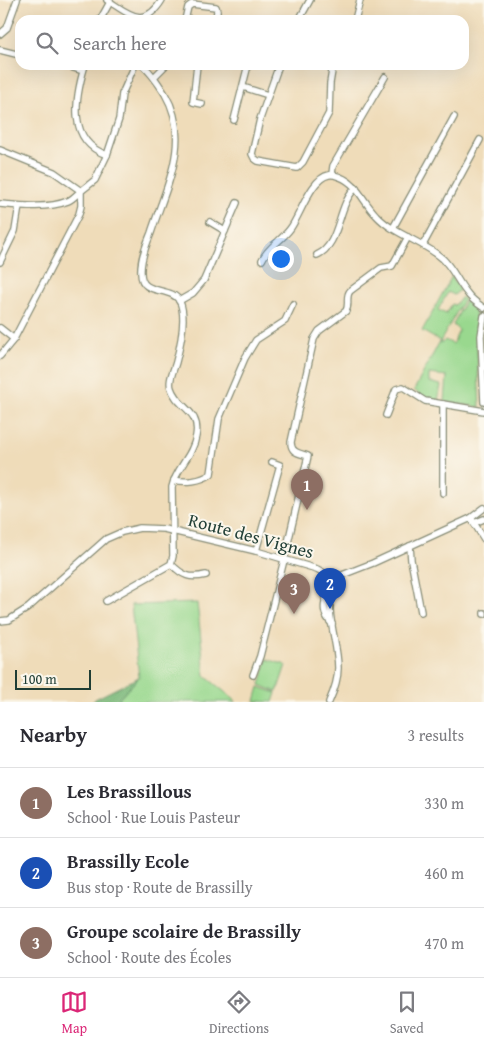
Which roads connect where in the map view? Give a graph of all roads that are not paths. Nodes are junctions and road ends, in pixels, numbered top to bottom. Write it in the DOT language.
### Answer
graph roads {
  1 [pos="17,0"];
  2 [pos="162,0"];
  3 [pos="310,0"];
  4 [pos="360,0"];
  5 [pos="108,1"];
  6 [pos="102,15"];
  7 [pos="130,15"];
  8 [pos="146,15"];
  9 [pos="186,15"];
  10 [pos="217,15"];
  11 [pos="302,15"];
  12 [pos="356,15"];
  13 [pos="8,25"];
  14 [pos="0,29"];
  15 [pos="0,34"];
  16 [pos="0,50"];
  17 [pos="15,54"];
  18 [pos="83,70"];
  19 [pos="132,70"];
  20 [pos="147,70"];
  21 [pos="161,70"];
  22 [pos="196,70"];
  23 [pos="247,70"];
  24 [pos="277,70"];
  25 [pos="332,70"];
  26 [pos="154,77"];
  27 [pos="385,77"];
  28 [pos="243,87"];
  29 [pos="268,95"];
  30 [pos="202,104"];
  31 [pos="454,116"];
  32 [pos="234,120"];
  33 [pos="480,140"];
  34 [pos="0,150"];
  35 [pos="107,155"];
  36 [pos="332,174"];
  37 [pos="356,188"];
  38 [pos="81,190"];
  39 [pos="237,203"];
  40 [pos="0,204"];
  41 [pos="19,206"];
  42 [pos="210,222"];
  43 [pos="393,228"];
  44 [pos="225,231"];
  45 [pos="408,236"];
  46 [pos="423,245"];
  47 [pos="317,255"];
  48 [pos="262,260"];
  49 [pos="0,262"];
  50 [pos="179,301"];
  51 [pos="293,304"];
  52 [pos="484,308"];
  53 [pos="484,316"];
  54 [pos="0,328"];
  55 [pos="483,333"];
  56 [pos="14,340"];
  57 [pos="0,356"];
  58 [pos="484,402"];
  59 [pos="443,404"];
  60 [pos="484,411"];
  61 [pos="386,415"];
  62 [pos="272,462"];
  63 [pos="174,480"];
  64 [pos="443,494"];
  65 [pos="482,510"];
  66 [pos="484,519"];
  67 [pos="473,520"];
  68 [pos="173,531"];
  69 [pos="484,539"];
  70 [pos="410,546"];
  71 [pos="256,551"];
  72 [pos="284,559"];
  73 [pos="171,564"];
  74 [pos="206,575"];
  75 [pos="328,579"];
  76 [pos="336,580"];
  77 [pos="106,601"];
  78 [pos="421,612"];
  79 [pos="0,621"];
  80 [pos="332,624"];
  81 [pos="253,675"];
  82 [pos="329,702"];
  1 -- 13 [label="street"];
  2 -- 8 [label="street"];
  3 -- 11 [label="street"];
  4 -- 12 [label="street"];
  5 -- 6 [label="street"];
  5 -- 7 [label="street"];
  9 -- 10 [label="street"];
  13 -- 14 [label="street"];
  13 -- 15 [label="street"];
  16 -- 17 [label="street"];
  18 -- 35 [label="street"];
  19 -- 35 [label="street"];
  20 -- 26 [label="street"];
  21 -- 26 [label="street"];
  22 -- 30 [label="street"];
  23 -- 28 [label="street"];
  24 -- 29 [label="street"];
  25 -- 29 [label="street"];
  26 -- 50 [label="street"];
  27 -- 36 [label="street"];
  28 -- 29 [label="street"];
  28 -- 32 [label="street"];
  31 -- 43 [label="street"];
  33 -- 46 [label="street"];
  34 -- 38 [label="street"];
  35 -- 38 [label="street"];
  36 -- 37 [label="street"];
  36 -- 48 [label="street"];
  37 -- 43 [label="street"];
  37 -- 47 [label="street"];
  38 -- 41 [label="street"];
  38 -- 56 [label="street"];
  39 -- 44 [label="street"];
  40 -- 41 [label="street"];
  41 -- 49 [label="street"];
  42 -- 44 [label="street"];
  43 -- 45 [label="street"];
  44 -- 50 [label="street"];
  45 -- 46 [label="street"];
  45 -- 72 [label="street"];
  46 -- 52 [label="street"];
  50 -- 63 [label="street, Route des Vignes"];
  51 -- 63 [label="street"];
  53 -- 55 [label="street"];
  54 -- 56 [label="street"];
  55 -- 58 [label="street"];
  56 -- 57 [label="street"];
  59 -- 60 [label="street"];
  59 -- 61 [label="street"];
  59 -- 64 [label="street"];
  62 -- 71 [label="street"];
  63 -- 68 [label="street, Route des Vignes"];
  65 -- 67 [label="street"];
  66 -- 67 [label="street"];
  67 -- 69 [label="street"];
  67 -- 70 [label="street"];
  68 -- 71 [label="street, Route des Vignes"];
  68 -- 73 [label="street"];
  68 -- 79 [label="street"];
  70 -- 76 [label="street"];
  70 -- 78 [label="street"];
  71 -- 72 [label="street, Route des Vignes"];
  72 -- 75 [label="street, Route des Vignes"];
  72 -- 81 [label="street"];
  73 -- 74 [label="street"];
  73 -- 77 [label="street"];
  75 -- 76 [label="street"];
  75 -- 76 [label="street"];
  75 -- 80 [label="street"];
  76 -- 80 [label="street"];
  80 -- 82 [label="street"];
}
